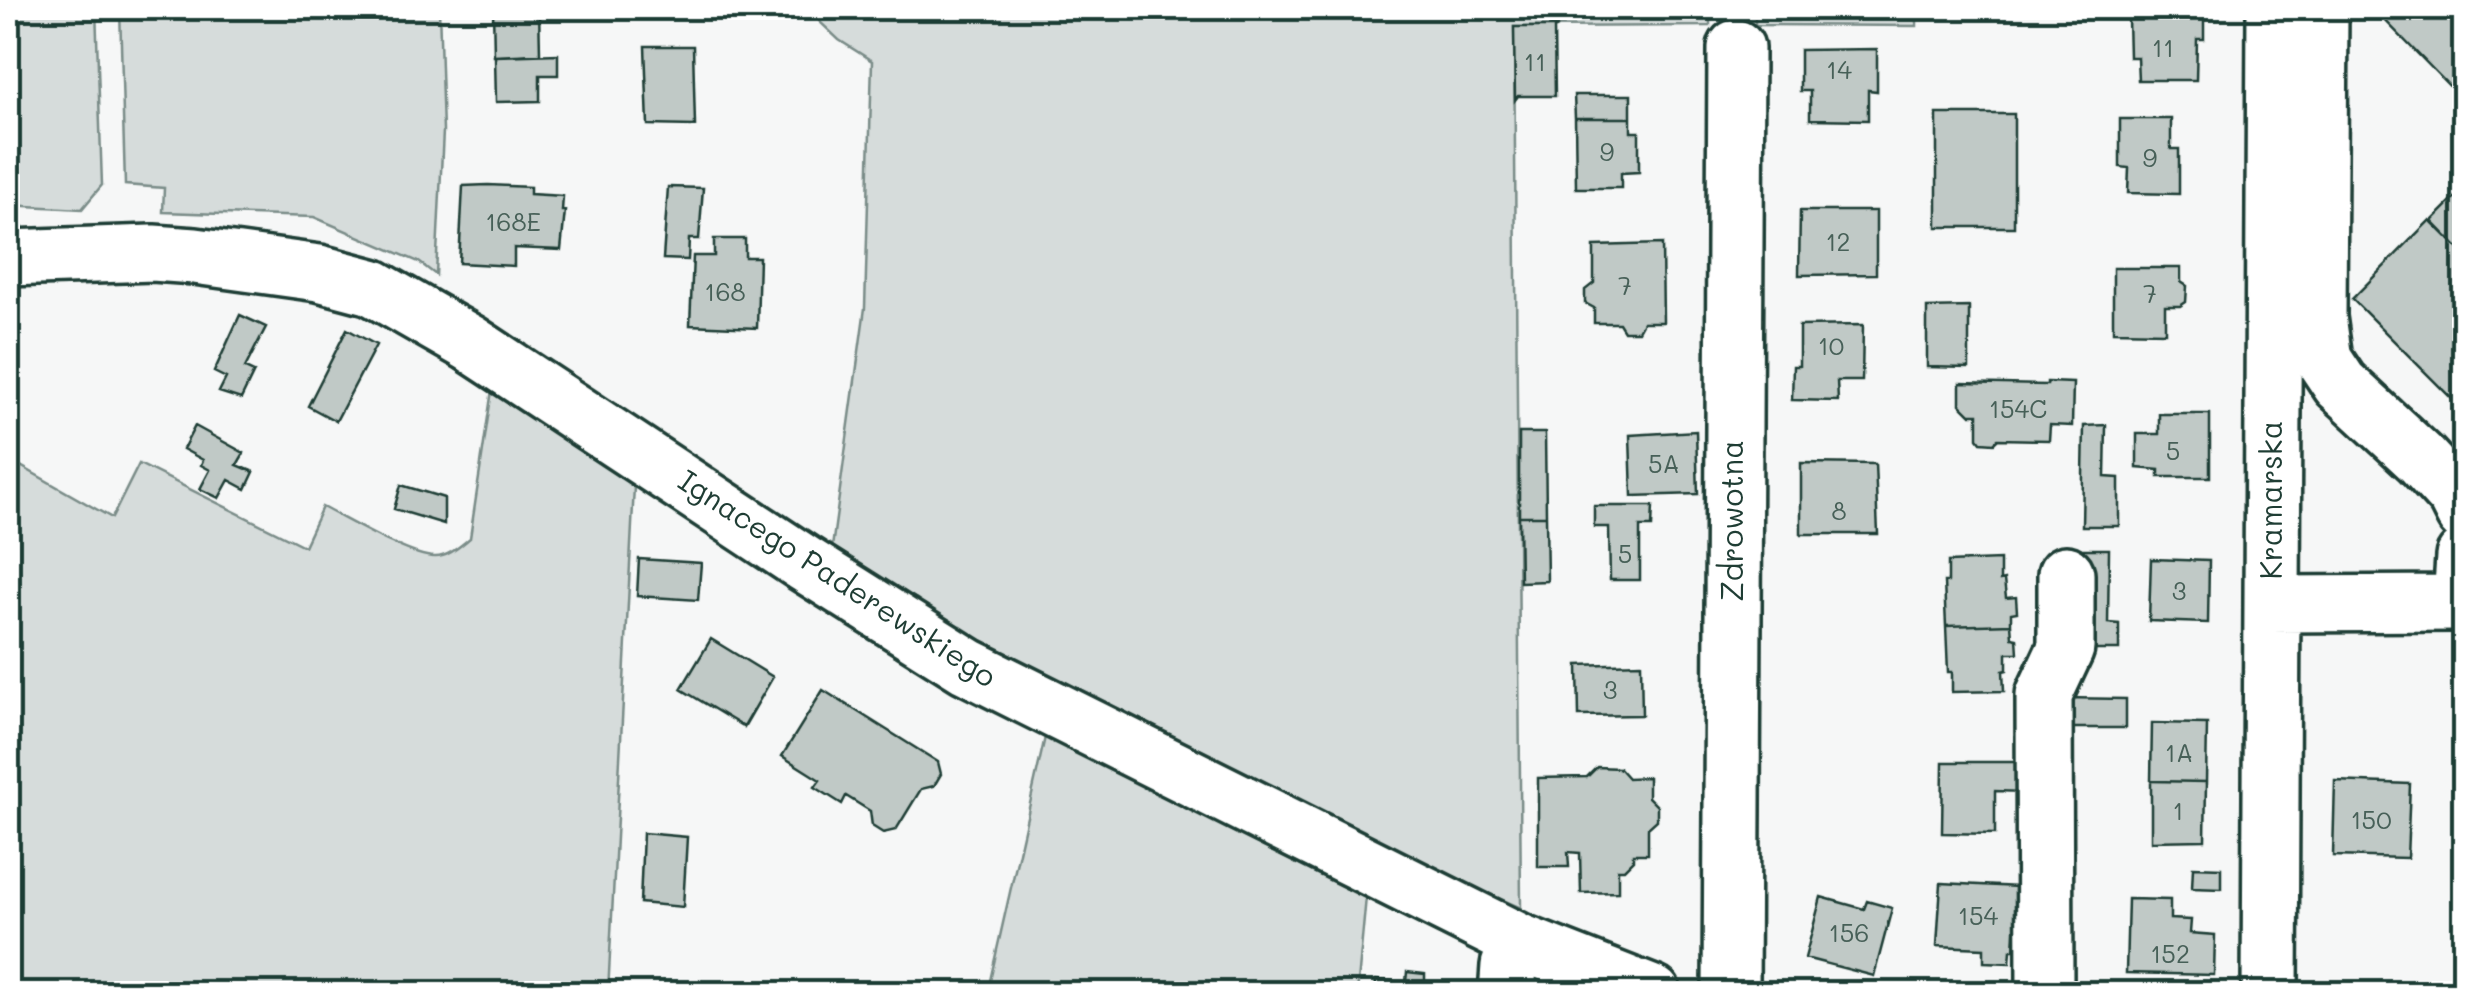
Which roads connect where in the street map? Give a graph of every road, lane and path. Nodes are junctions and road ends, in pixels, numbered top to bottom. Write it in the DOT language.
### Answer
graph roads {
  1 [pos="2275,8"];
  2 [pos="2320,8"];
  3 [pos="1736,48"];
  4 [pos="8,258"];
  5 [pos="2464,514"];
  6 [pos="2464,557"];
  7 [pos="2066,574"];
  8 [pos="2272,604"];
  9 [pos="1520,942"];
  10 [pos="1506,994"];
  11 [pos="1653,994"];
  12 [pos="1731,994"];
  13 [pos="2045,994"];
  14 [pos="2270,994"];
  1 -- 8 [label="street, Kramarska"];
  2 -- 5 [label="street"];
  3 -- 12 [label="street, Zdrowotna"];
  4 -- 9 [label="street, Ignacego Paderewskiego"];
  6 -- 8 [label="street"];
  7 -- 13 [label="street"];
  8 -- 14 [label="street, Kramarska"];
  9 -- 10 [label="street"];
  9 -- 11 [label="street, Ignacego Paderewskiego"];
}
